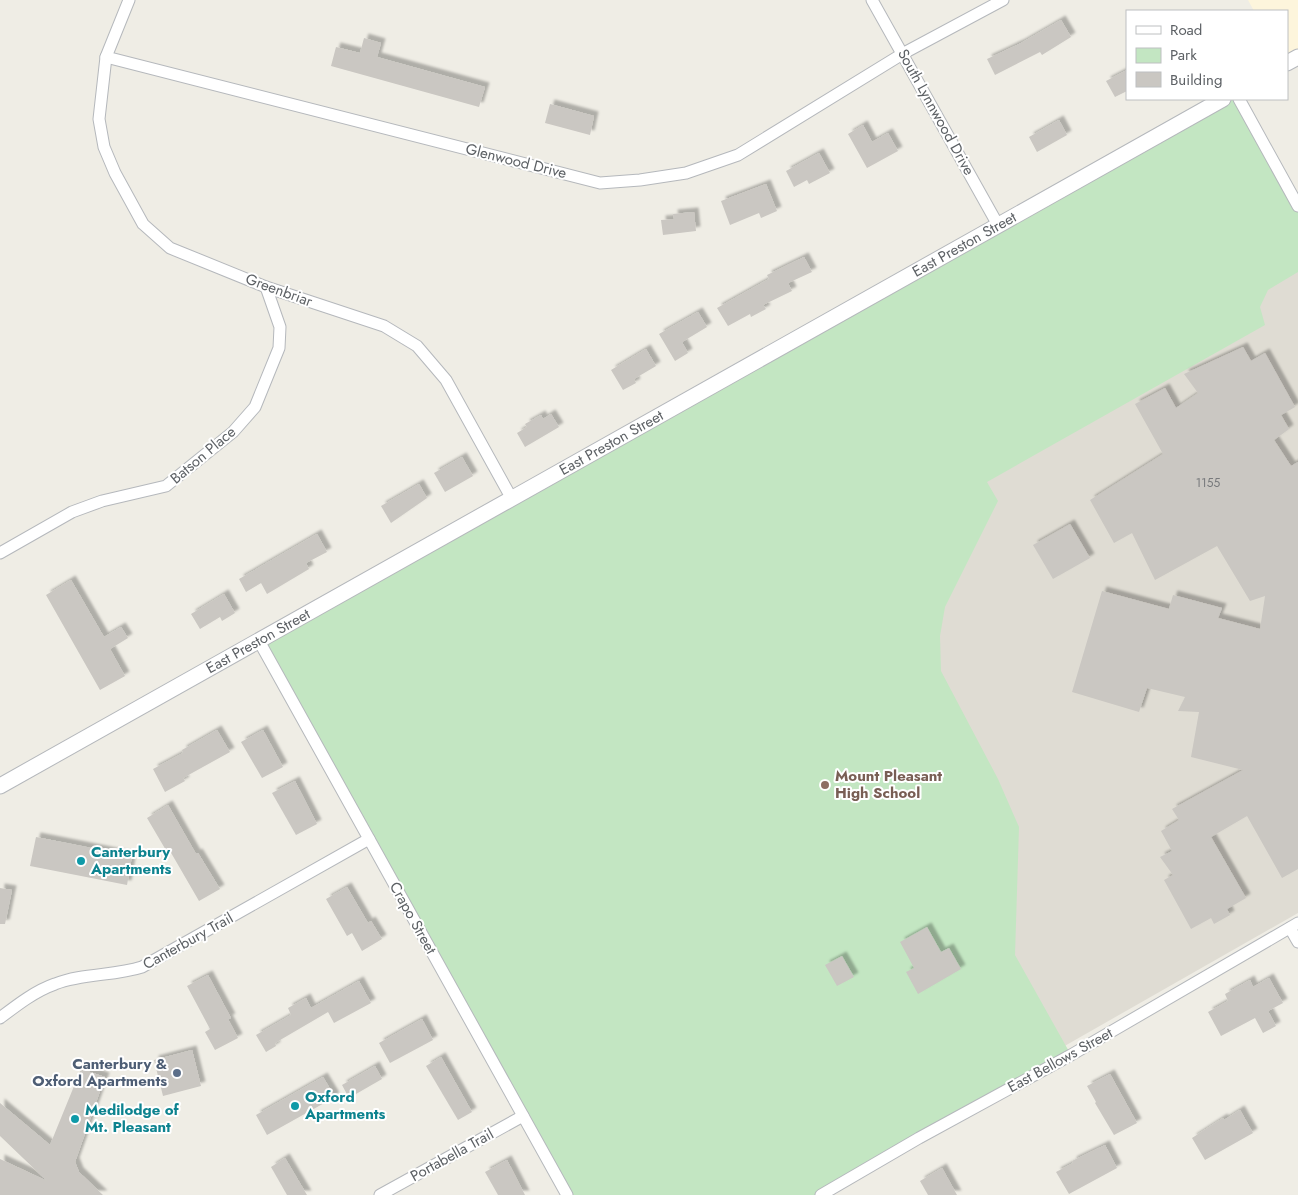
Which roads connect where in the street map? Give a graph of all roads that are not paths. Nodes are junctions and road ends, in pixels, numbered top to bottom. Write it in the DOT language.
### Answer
graph roads {
  1 [pos="129,0"];
  2 [pos="872,0"];
  3 [pos="1003,0"];
  4 [pos="904,53"];
  5 [pos="106,57"];
  6 [pos="1221,100"];
  7 [pos="1240,100"];
  8 [pos="1298,206"];
  9 [pos="998,225"];
  10 [pos="266,287"];
  11 [pos="512,499"];
  12 [pos="0,553"];
  13 [pos="259,641"];
  14 [pos="0,786"];
  15 [pos="369,839"];
  16 [pos="1294,925"];
  17 [pos="1298,942"];
  18 [pos="0,1018"];
  19 [pos="523,1116"];
  20 [pos="380,1195"];
  21 [pos="567,1195"];
  22 [pos="821,1195"];
  1 -- 5 [label="street, Greenbriar"];
  2 -- 4 [label="street, South Lynnwood Drive"];
  3 -- 4 [label="street, Glenwood Drive"];
  4 -- 5 [label="street, Glenwood Drive"];
  4 -- 9 [label="street, South Lynnwood Drive"];
  5 -- 10 [label="street, Greenbriar"];
  6 -- 9 [label="street, East Preston Street"];
  7 -- 8 [label="street"];
  9 -- 11 [label="street, East Preston Street"];
  10 -- 11 [label="street, Greenbriar"];
  10 -- 12 [label="street, Batson Place"];
  11 -- 13 [label="street, East Preston Street"];
  13 -- 14 [label="street, East Preston Street"];
  13 -- 15 [label="street, Crapo Street"];
  15 -- 18 [label="street, Canterbury Trail"];
  15 -- 19 [label="street, Crapo Street"];
  16 -- 17 [label="street"];
  16 -- 22 [label="street, East Bellows Street"];
  19 -- 20 [label="street, Portabella Trail"];
  19 -- 21 [label="street, Crapo Street"];
}
